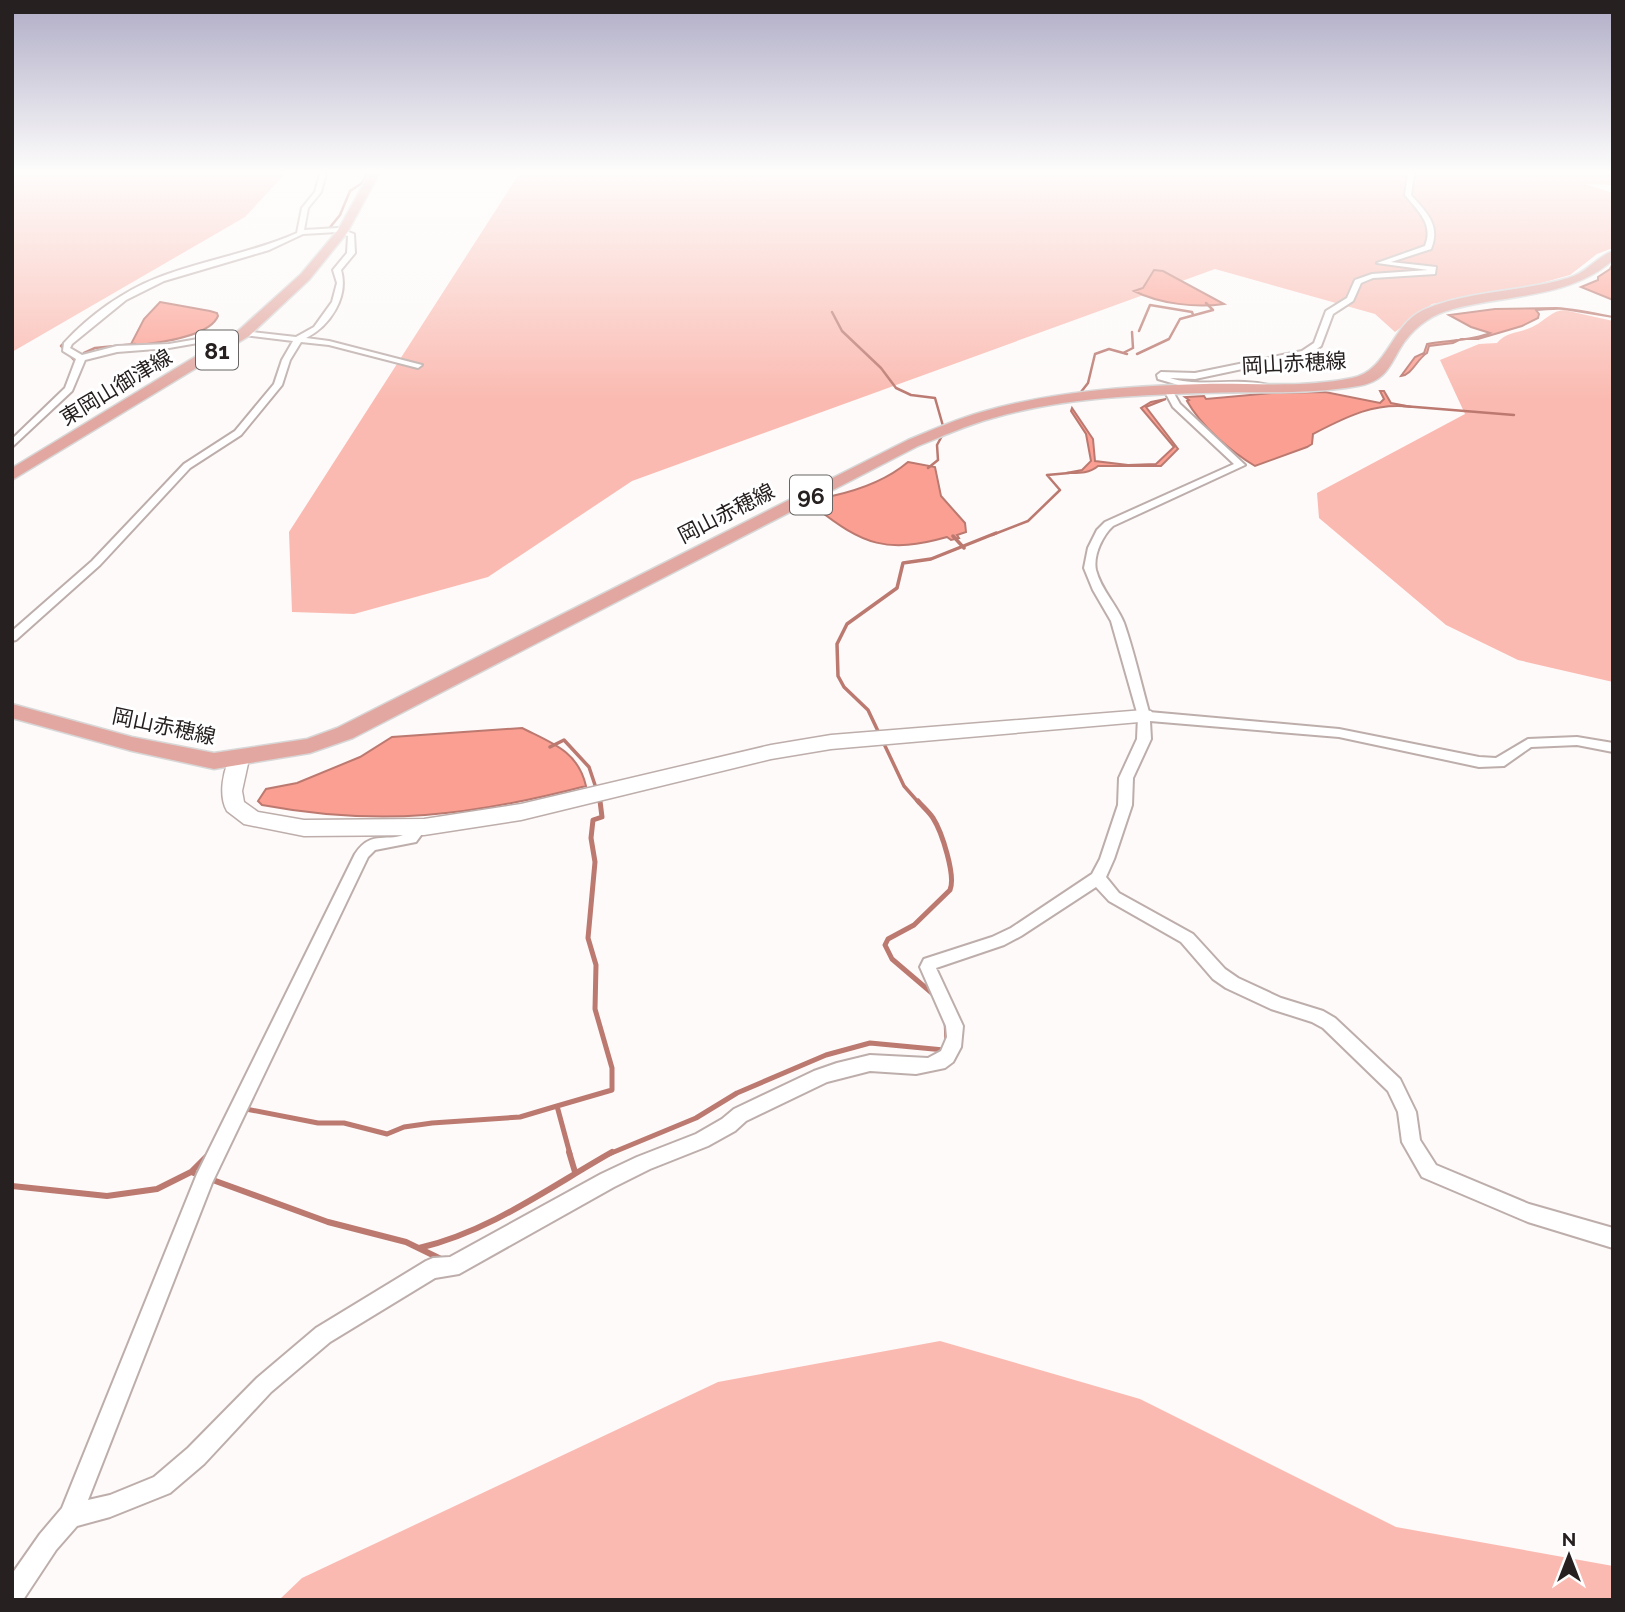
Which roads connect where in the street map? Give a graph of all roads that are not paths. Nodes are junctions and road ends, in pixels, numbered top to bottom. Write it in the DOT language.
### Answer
graph roads {
  1 [pos="266,249"];
  2 [pos="322,249"];
  3 [pos="351,249"];
  4 [pos="1420,249"];
  5 [pos="1613,254"];
  6 [pos="244,333"];
  7 [pos="299,338"];
  8 [pos="82,358"];
  9 [pos="418,365"];
  10 [pos="1265,387"];
  11 [pos="1169,392"];
  12 [pos="12,444"];
  13 [pos="12,475"];
  14 [pos="12,637"];
  15 [pos="12,711"];
  16 [pos="1144,716"];
  17 [pos="1613,748"];
  18 [pos="239,759"];
  19 [pos="420,827"];
  20 [pos="1098,877"];
  21 [pos="1613,1238"];
  22 [pos="70,1516"];
  23 [pos="12,1595"];
  1 -- 8 [label="street"];
  2 -- 6 [label="main road, 東岡山御津線 / 81"];
  3 -- 7 [label="street"];
  4 -- 10 [label="street"];
  5 -- 10 [label="main road, 岡山赤穂線 / 96"];
  6 -- 7 [label="street"];
  6 -- 8 [label="street"];
  6 -- 13 [label="main road, 東岡山御津線 / 81"];
  7 -- 9 [label="street"];
  7 -- 14 [label="street"];
  8 -- 12 [label="street"];
  10 -- 11 [label="main road, 岡山赤穂線 / 96"];
  11 -- 16 [label="street"];
  11 -- 18 [label="main road, 岡山赤穂線 / 96"];
  15 -- 18 [label="main road, 岡山赤穂線 / 96"];
  16 -- 17 [label="street"];
  16 -- 19 [label="street"];
  16 -- 20 [label="street"];
  18 -- 19 [label="street"];
  19 -- 22 [label="street"];
  20 -- 21 [label="street"];
  20 -- 22 [label="street"];
  22 -- 23 [label="street"];
}
